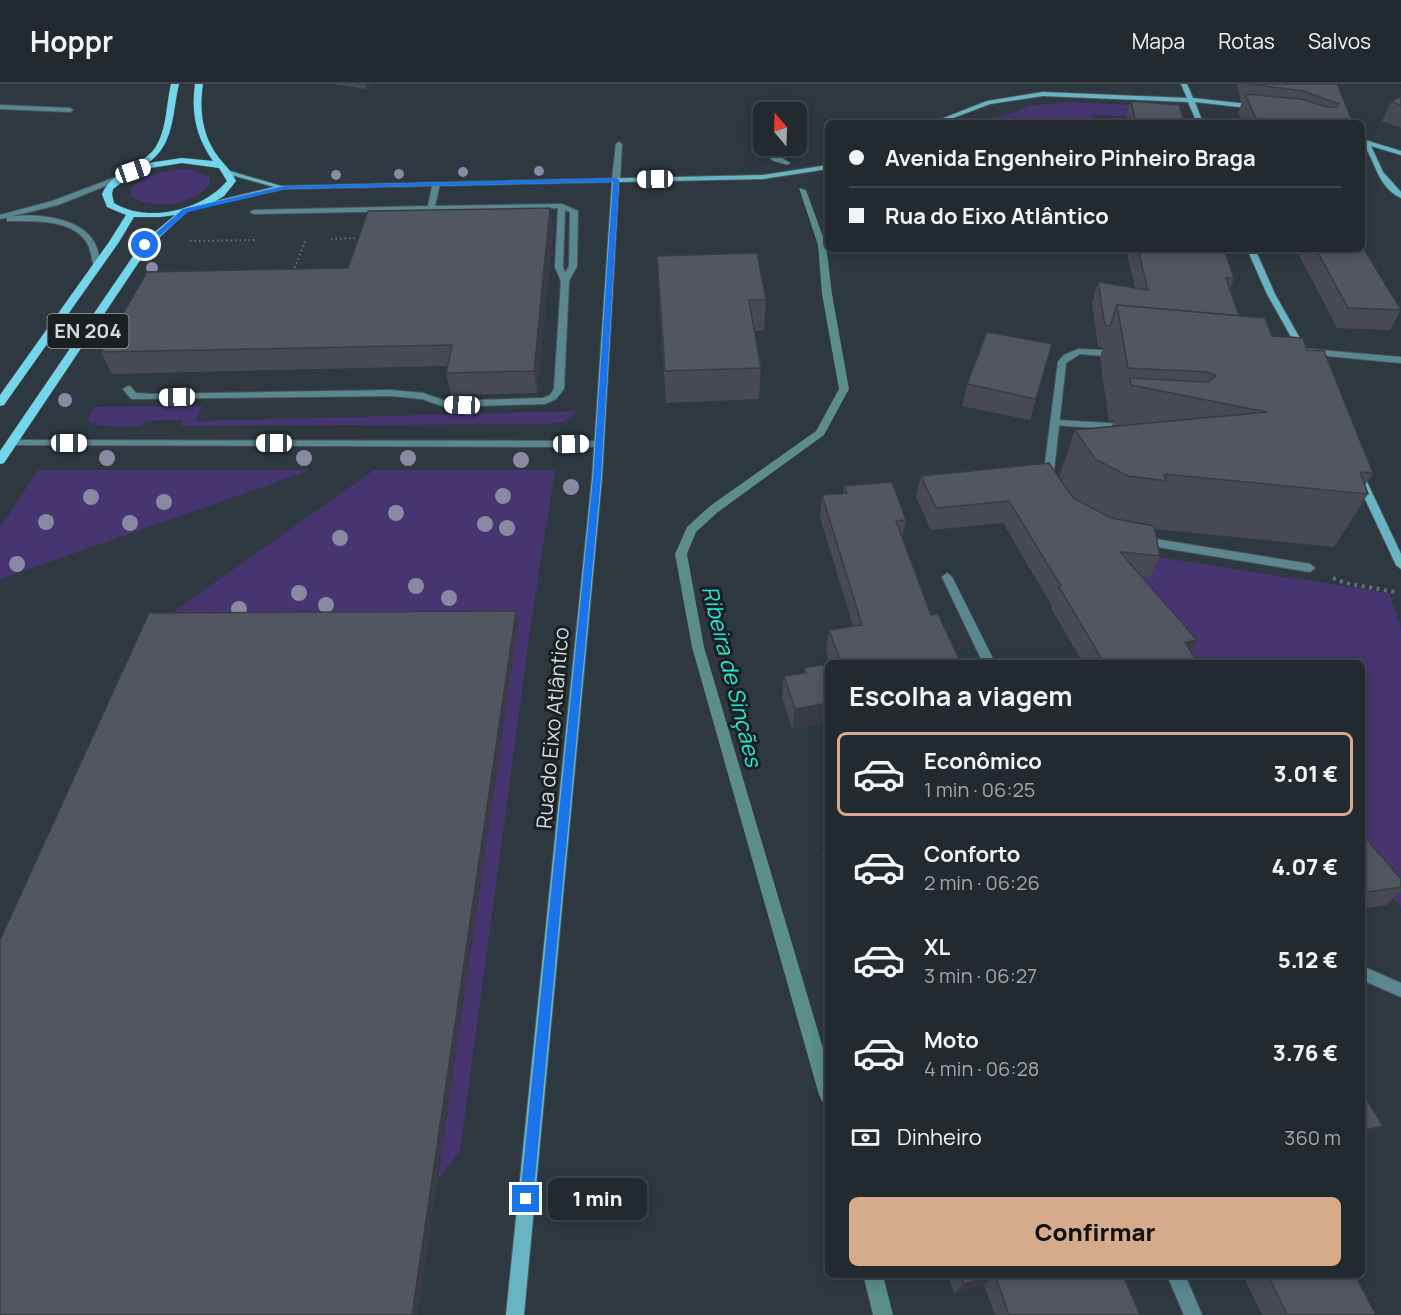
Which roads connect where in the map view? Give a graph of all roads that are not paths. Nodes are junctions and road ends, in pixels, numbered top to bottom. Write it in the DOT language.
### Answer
graph roads {
  1 [pos="175,84"];
  2 [pos="199,84"];
  3 [pos="1184,84"];
  4 [pos="1190,100"];
  5 [pos="0,106"];
  6 [pos="1262,108"];
  7 [pos="70,110"];
  8 [pos="941,120"];
  9 [pos="1199,120"];
  10 [pos="1365,142"];
  11 [pos="619,144"];
  12 [pos="1365,144"];
  13 [pos="1401,153"];
  14 [pos="825,167"];
  15 [pos="226,170"];
  16 [pos="133,171"];
  17 [pos="118,179"];
  18 [pos="616,180"];
  19 [pos="436,184"];
  20 [pos="285,188"];
  21 [pos="1401,196"];
  22 [pos="203,205"];
  23 [pos="562,206"];
  24 [pos="431,209"];
  25 [pos="186,211"];
  26 [pos="254,212"];
  27 [pos="131,214"];
  28 [pos="0,218"];
  29 [pos="1252,252"];
  30 [pos="97,264"];
  31 [pos="565,281"];
  32 [pos="1304,351"];
  33 [pos="1125,355"];
  34 [pos="1401,360"];
  35 [pos="1309,362"];
  36 [pos="128,390"];
  37 [pos="0,403"];
  38 [pos="1056,423"];
  39 [pos="1138,428"];
  40 [pos="12,443"];
  41 [pos="599,444"];
  42 [pos="0,460"];
  43 [pos="1359,476"];
  44 [pos="1053,490"];
  45 [pos="1138,540"];
  46 [pos="1401,565"];
  47 [pos="1310,568"];
  48 [pos="947,577"];
  49 [pos="988,660"];
  50 [pos="1365,974"];
  51 [pos="1401,990"];
  52 [pos="1177,1278"];
  53 [pos="515,1315"];
  54 [pos="1193,1315"];
  1 -- 16 [label="main road"];
  2 -- 15 [label="main road"];
  3 -- 4 [label="street"];
  4 -- 6 [label="street"];
  4 -- 8 [label="street"];
  4 -- 9 [label="street"];
  5 -- 7 [label="street"];
  10 -- 13 [label="street"];
  11 -- 18 [label="street, Rua do Eixo Atlântico"];
  12 -- 21 [label="street"];
  14 -- 18 [label="street"];
  15 -- 16 [label="main road"];
  15 -- 20 [label="street"];
  15 -- 22 [label="main road, EN 204"];
  16 -- 17 [label="main road"];
  17 -- 27 [label="main road"];
  17 -- 28 [label="street"];
  18 -- 19 [label="street"];
  18 -- 41 [label="street, Rua do Eixo Atlântico"];
  19 -- 20 [label="street"];
  19 -- 24 [label="street"];
  20 -- 22 [label="street"];
  22 -- 25 [label="main road, EN 204"];
  23 -- 24 [label="street"];
  23 -- 31 [label="street"];
  23 -- 31 [label="street"];
  24 -- 26 [label="street"];
  25 -- 27 [label="main road"];
  25 -- 40 [label="main road, EN 204"];
  27 -- 30 [label="main road, EN 204"];
  28 -- 30 [label="street"];
  29 -- 32 [label="street"];
  30 -- 37 [label="main road, EN 204"];
  31 -- 36 [label="street"];
  32 -- 34 [label="street"];
  32 -- 35 [label="street"];
  33 -- 38 [label="street"];
  38 -- 39 [label="street"];
  38 -- 44 [label="street"];
  40 -- 41 [label="street"];
  40 -- 42 [label="main road, EN 204"];
  41 -- 53 [label="street, Rua do Eixo Atlântico"];
  43 -- 46 [label="street"];
  45 -- 47 [label="street"];
  48 -- 49 [label="street"];
  50 -- 51 [label="street"];
  52 -- 54 [label="street"];
}
